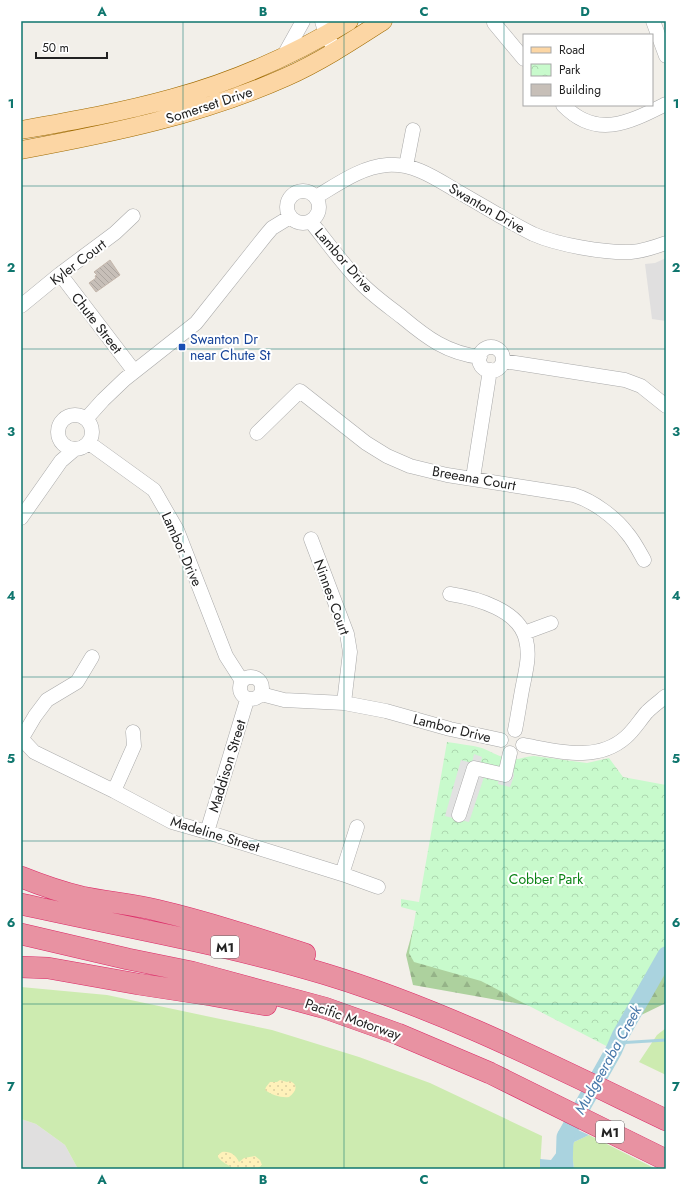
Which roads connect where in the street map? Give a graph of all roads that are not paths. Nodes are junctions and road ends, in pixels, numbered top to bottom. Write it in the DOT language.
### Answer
graph roads {
  1 [pos="303,21"];
  2 [pos="312,21"];
  3 [pos="347,21"];
  4 [pos="383,21"];
  5 [pos="653,21"];
  6 [pos="494,23"];
  7 [pos="324,28"];
  8 [pos="336,51"];
  9 [pos="666,56"];
  10 [pos="283,58"];
  11 [pos="523,58"];
  12 [pos="666,104"];
  13 [pos="564,106"];
  14 [pos="21,130"];
  15 [pos="413,130"];
  16 [pos="21,150"];
  17 [pos="406,166"];
  18 [pos="316,197"];
  19 [pos="133,216"];
  20 [pos="290,217"];
  21 [pos="311,222"];
  22 [pos="666,243"];
  23 [pos="60,274"];
  24 [pos="21,306"];
  25 [pos="480,357"];
  26 [pos="503,361"];
  27 [pos="490,370"];
  28 [pos="134,371"];
  29 [pos="666,406"];
  30 [pos="86,419"];
  31 [pos="257,433"];
  32 [pos="59,439"];
  33 [pos="89,443"];
  34 [pos="75,449"];
  35 [pos="473,478"];
  36 [pos="21,503"];
  37 [pos="21,518"];
  38 [pos="311,538"];
  39 [pos="644,560"];
  40 [pos="450,594"];
  41 [pos="551,623"];
  42 [pos="524,633"];
  43 [pos="92,657"];
  44 [pos="242,681"];
  45 [pos="261,694"];
  46 [pos="666,696"];
  47 [pos="248,700"];
  48 [pos="344,704"];
  49 [pos="515,730"];
  50 [pos="133,732"];
  51 [pos="22,738"];
  52 [pos="500,740"];
  53 [pos="523,745"];
  54 [pos="510,753"];
  55 [pos="114,791"];
  56 [pos="459,815"];
  57 [pos="357,827"];
  58 [pos="207,832"];
  59 [pos="342,874"];
  60 [pos="21,877"];
  61 [pos="378,887"];
  62 [pos="21,904"];
  63 [pos="21,934"];
  64 [pos="21,966"];
  65 [pos="325,1008"];
  66 [pos="424,1009"];
  67 [pos="666,1120"];
  68 [pos="666,1159"];
  1 -- 10 [label="street"];
  2 -- 7 [label="street"];
  3 -- 7 [label="main road, Somerset Drive"];
  4 -- 8 [label="main road, Somerset Drive"];
  5 -- 9 [label="street"];
  6 -- 11 [label="street"];
  7 -- 8 [label="street"];
  7 -- 10 [label="main road, Somerset Drive"];
  8 -- 16 [label="main road, Somerset Drive"];
  10 -- 14 [label="main road, Somerset Drive"];
  12 -- 13 [label="street"];
  15 -- 17 [label="street"];
  17 -- 18 [label="street, Swanton Drive"];
  17 -- 22 [label="street, Swanton Drive"];
  18 -- 20 [label="street"];
  18 -- 21 [label="street"];
  19 -- 23 [label="street, Kyler Court"];
  20 -- 21 [label="street"];
  20 -- 28 [label="street"];
  21 -- 25 [label="street, Lambor Drive"];
  23 -- 24 [label="street, Kyler Court"];
  23 -- 28 [label="street, Chute Street"];
  25 -- 26 [label="street"];
  25 -- 27 [label="street"];
  26 -- 27 [label="street"];
  26 -- 29 [label="street"];
  27 -- 35 [label="street"];
  28 -- 30 [label="street"];
  30 -- 32 [label="street"];
  30 -- 33 [label="street"];
  31 -- 35 [label="street, Breeana Court"];
  32 -- 34 [label="street"];
  32 -- 36 [label="street"];
  33 -- 34 [label="street"];
  33 -- 44 [label="street, Lambor Drive"];
  34 -- 37 [label="street"];
  35 -- 39 [label="street, Breeana Court"];
  38 -- 48 [label="street, Ninnes Court"];
  40 -- 42 [label="street"];
  41 -- 42 [label="street"];
  42 -- 49 [label="street"];
  43 -- 51 [label="street"];
  44 -- 45 [label="street"];
  44 -- 47 [label="street, Lambor Drive"];
  45 -- 47 [label="street"];
  45 -- 48 [label="street, Lambor Drive"];
  46 -- 53 [label="street"];
  47 -- 58 [label="street, Maddison Street"];
  48 -- 52 [label="street, Lambor Drive"];
  49 -- 52 [label="street, Lambor Drive"];
  49 -- 53 [label="street"];
  50 -- 55 [label="street"];
  51 -- 55 [label="street, Madeline Street"];
  52 -- 54 [label="street, Lambor Drive"];
  53 -- 54 [label="street"];
  54 -- 56 [label="street"];
  55 -- 58 [label="street, Madeline Street"];
  57 -- 59 [label="street"];
  58 -- 59 [label="street, Madeline Street"];
  59 -- 61 [label="street, Madeline Street"];
  60 -- 66 [label="highway"];
  62 -- 66 [label="highway, M1"];
  63 -- 65 [label="highway, Pacific Motorway / M1"];
  64 -- 65 [label="highway"];
  65 -- 68 [label="highway, Pacific Motorway / M1"];
  66 -- 67 [label="highway, M1"];
}
